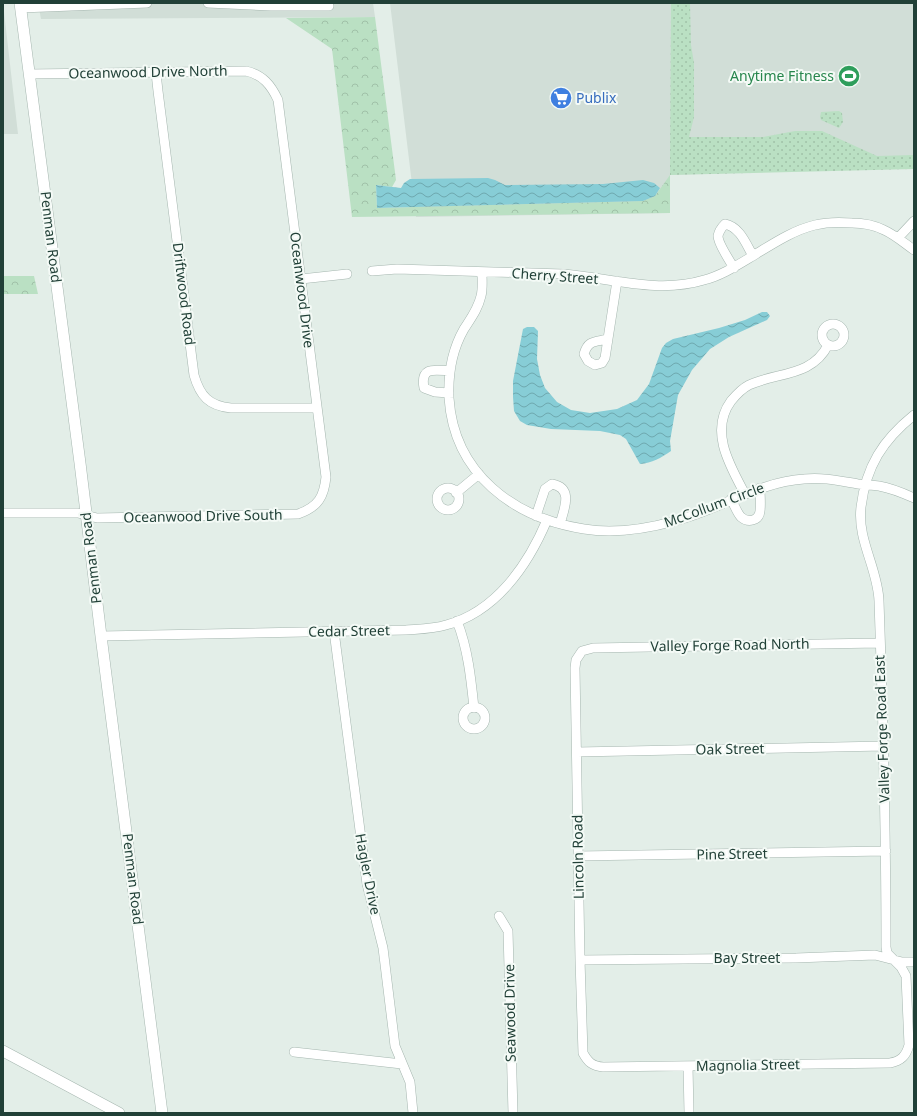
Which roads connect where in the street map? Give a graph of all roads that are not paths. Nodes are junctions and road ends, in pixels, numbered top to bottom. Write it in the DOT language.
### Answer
graph roads {
  1 [pos="147,3"];
  2 [pos="208,3"];
  3 [pos="271,5"];
  4 [pos="21,6"];
  5 [pos="329,6"];
  6 [pos="156,73"];
  7 [pos="30,74"];
  8 [pos="264,79"];
  9 [pos="914,221"];
  10 [pos="898,238"];
  11 [pos="914,250"];
  12 [pos="754,256"];
  13 [pos="734,268"];
  14 [pos="372,271"];
  15 [pos="482,272"];
  16 [pos="347,274"];
  17 [pos="301,279"];
  18 [pos="617,281"];
  19 [pos="608,339"];
  20 [pos="828,345"];
  21 [pos="450,371"];
  22 [pos="449,393"];
  23 [pos="317,408"];
  24 [pos="914,415"];
  25 [pos="479,474"];
  26 [pos="866,485"];
  27 [pos="760,488"];
  28 [pos="456,493"];
  29 [pos="745,494"];
  30 [pos="914,498"];
  31 [pos="731,500"];
  32 [pos="316,504"];
  33 [pos="3,513"];
  34 [pos="86,516"];
  35 [pos="536,516"];
  36 [pos="547,520"];
  37 [pos="560,524"];
  38 [pos="457,621"];
  39 [pos="334,632"];
  40 [pos="101,636"];
  41 [pos="879,643"];
  42 [pos="582,651"];
  43 [pos="474,708"];
  44 [pos="884,746"];
  45 [pos="577,752"];
  46 [pos="886,851"];
  47 [pos="578,856"];
  48 [pos="499,916"];
  49 [pos="893,959"];
  50 [pos="580,960"];
  51 [pos="914,962"];
  52 [pos="3,1051"];
  53 [pos="294,1052"];
  54 [pos="905,1055"];
  55 [pos="590,1063"];
  56 [pos="402,1064"];
  57 [pos="688,1066"];
  58 [pos="119,1113"];
  59 [pos="162,1113"];
  60 [pos="413,1113"];
  61 [pos="513,1113"];
  62 [pos="689,1113"];
  1 -- 4 [label="street"];
  2 -- 3 [label="street"];
  3 -- 5 [label="street"];
  4 -- 7 [label="street, Penman Road"];
  6 -- 7 [label="street, Oceanwood Drive North"];
  6 -- 8 [label="street, Oceanwood Drive North"];
  6 -- 23 [label="street, Driftwood Road"];
  7 -- 34 [label="street, Penman Road"];
  8 -- 17 [label="street, Oceanwood Drive"];
  9 -- 10 [label="street"];
  10 -- 11 [label="street, Cherry Street"];
  10 -- 12 [label="street, Cherry Street"];
  12 -- 13 [label="street, Cherry Street"];
  12 -- 13 [label="street"];
  13 -- 18 [label="street, Cherry Street"];
  14 -- 15 [label="street, Cherry Street"];
  15 -- 18 [label="street, Cherry Street"];
  15 -- 21 [label="street, McCollum Circle"];
  16 -- 17 [label="street"];
  17 -- 23 [label="street, Oceanwood Drive"];
  18 -- 19 [label="street"];
  20 -- 29 [label="street"];
  21 -- 22 [label="street, McCollum Circle"];
  21 -- 22 [label="street"];
  22 -- 25 [label="street, McCollum Circle"];
  23 -- 32 [label="street, Oceanwood Drive"];
  24 -- 26 [label="street, Valley Forge Road East"];
  25 -- 28 [label="street"];
  25 -- 35 [label="street, McCollum Circle"];
  26 -- 27 [label="street, McCollum Circle"];
  26 -- 30 [label="street, McCollum Circle"];
  26 -- 41 [label="street, Valley Forge Road East"];
  27 -- 29 [label="street, McCollum Circle"];
  27 -- 31 [label="street"];
  29 -- 31 [label="street, McCollum Circle"];
  31 -- 37 [label="street, McCollum Circle"];
  32 -- 34 [label="street, Oceanwood Drive South"];
  33 -- 34 [label="street, Oceanwood Drive South"];
  34 -- 40 [label="street, Penman Road"];
  35 -- 36 [label="street, McCollum Circle"];
  35 -- 37 [label="street"];
  36 -- 37 [label="street, McCollum Circle"];
  36 -- 38 [label="street, Cedar Street"];
  38 -- 39 [label="street, Cedar Street"];
  38 -- 43 [label="street"];
  39 -- 40 [label="street, Cedar Street"];
  39 -- 56 [label="street, Hagler Drive"];
  40 -- 59 [label="street, Penman Road"];
  41 -- 42 [label="street, Valley Forge Road North"];
  41 -- 44 [label="street, Valley Forge Road East"];
  42 -- 45 [label="street, Lincoln Road"];
  44 -- 45 [label="street, Oak Street"];
  44 -- 46 [label="street, Valley Forge Road East"];
  45 -- 47 [label="street, Lincoln Road"];
  46 -- 47 [label="street, Pine Street"];
  46 -- 49 [label="street, Valley Forge Road East"];
  47 -- 50 [label="street, Lincoln Road"];
  48 -- 61 [label="street, Seawood Drive"];
  49 -- 50 [label="street, Bay Street"];
  49 -- 51 [label="street, Bay Street"];
  49 -- 54 [label="street, Valley Forge Road East"];
  50 -- 55 [label="street, Lincoln Road"];
  52 -- 58 [label="street"];
  53 -- 56 [label="street"];
  54 -- 57 [label="street, Magnolia Street"];
  55 -- 57 [label="street, Magnolia Street"];
  56 -- 60 [label="street, Hagler Drive"];
  57 -- 62 [label="street"];
}
